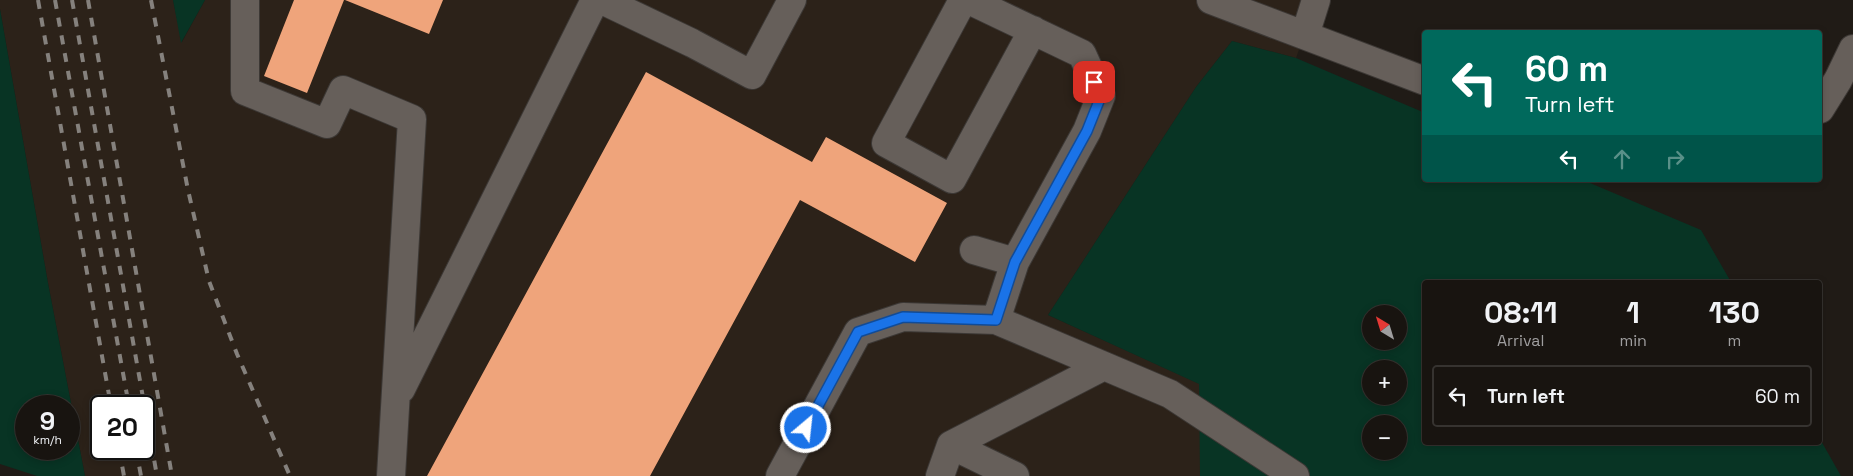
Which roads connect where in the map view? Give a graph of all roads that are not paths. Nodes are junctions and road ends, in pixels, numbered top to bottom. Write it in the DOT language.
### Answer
graph roads {
  1 [pos="245,0"];
  2 [pos="595,0"];
  3 [pos="602,0"];
  4 [pos="792,0"];
  5 [pos="963,0"];
  6 [pos="968,0"];
  7 [pos="1211,0"];
  8 [pos="1316,0"];
  9 [pos="1033,30"];
  10 [pos="1305,35"];
  11 [pos="1853,49"];
  12 [pos="1422,80"];
  13 [pos="1822,105"];
  14 [pos="974,250"];
  15 [pos="1015,262"];
  16 [pos="996,320"];
  17 [pos="1104,366"];
  18 [pos="396,399"];
  19 [pos="951,446"];
  20 [pos="391,476"];
  21 [pos="780,476"];
  22 [pos="940,476"];
  23 [pos="1016,476"];
  24 [pos="1294,476"];
  1 -- 18 [label="lane"];
  2 -- 18 [label="lane"];
  3 -- 4 [label="lane"];
  5 -- 9 [label="lane"];
  6 -- 9 [label="lane"];
  7 -- 10 [label="lane"];
  8 -- 10 [label="lane"];
  9 -- 15 [label="lane"];
  10 -- 12 [label="lane"];
  11 -- 13 [label="lane"];
  14 -- 15 [label="lane"];
  15 -- 16 [label="lane"];
  16 -- 17 [label="lane"];
  16 -- 21 [label="lane"];
  17 -- 19 [label="lane"];
  17 -- 24 [label="lane"];
  18 -- 20 [label="lane"];
  19 -- 22 [label="lane"];
  19 -- 23 [label="lane"];
}
